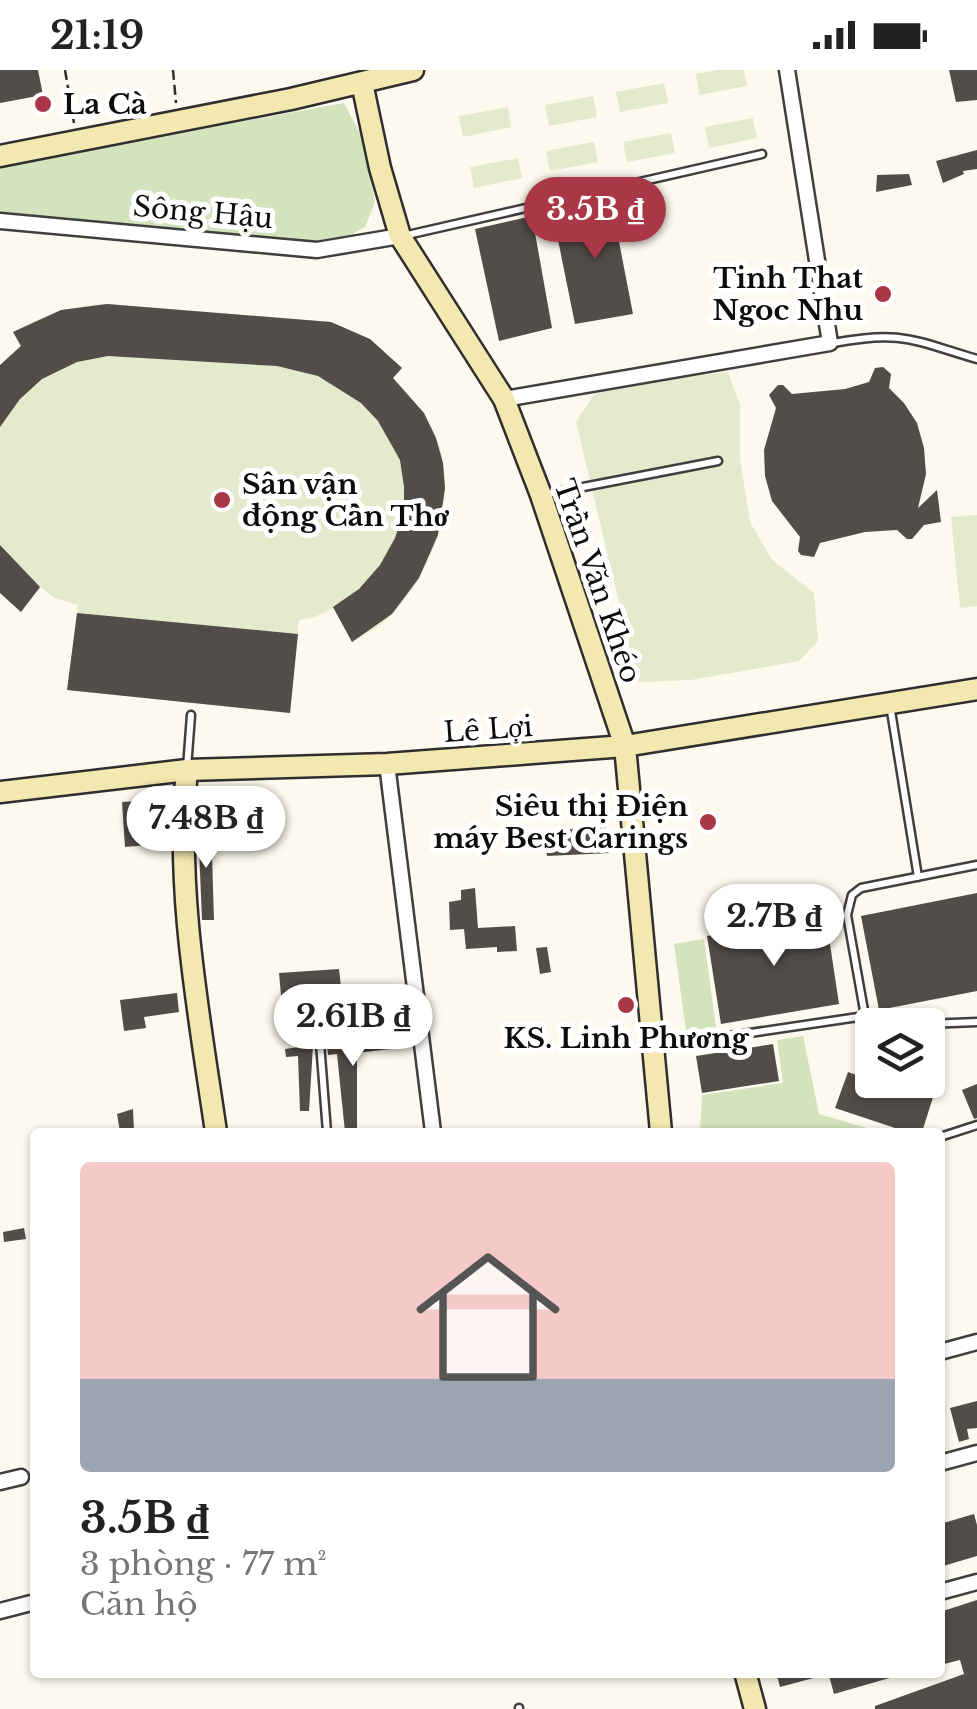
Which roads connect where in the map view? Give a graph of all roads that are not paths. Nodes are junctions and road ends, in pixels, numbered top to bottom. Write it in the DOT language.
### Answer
graph roads {
  1 [pos="413,70"];
  2 [pos="786,70"];
  3 [pos="362,83"];
  4 [pos="762,154"];
  5 [pos="0,156"];
  6 [pos="0,221"];
  7 [pos="400,236"];
  8 [pos="830,344"];
  9 [pos="977,359"];
  10 [pos="504,399"];
  11 [pos="718,461"];
  12 [pos="541,496"];
  13 [pos="977,689"];
  14 [pos="889,704"];
  15 [pos="191,715"];
  16 [pos="625,746"];
  17 [pos="387,764"];
  18 [pos="187,770"];
  19 [pos="0,792"];
  20 [pos="977,865"];
  21 [pos="918,876"];
  22 [pos="864,1008"];
  23 [pos="855,1018"];
  24 [pos="977,1022"];
  25 [pos="945,1023"];
  26 [pos="320,1042"];
  27 [pos="654,1048"];
  28 [pos="977,1124"];
  29 [pos="215,1128"];
  30 [pos="327,1128"];
  31 [pos="432,1128"];
  32 [pos="662,1128"];
  33 [pos="945,1136"];
  34 [pos="977,1342"];
  35 [pos="945,1351"];
  36 [pos="977,1453"];
  37 [pos="945,1462"];
  38 [pos="22,1477"];
  39 [pos="0,1482"];
  40 [pos="977,1582"];
  41 [pos="945,1591"];
  42 [pos="30,1603"];
  43 [pos="0,1611"];
  44 [pos="746,1678"];
  45 [pos="754,1709"];
  1 -- 3 [label="street"];
  2 -- 8 [label="street"];
  3 -- 5 [label="street"];
  3 -- 7 [label="street, Trần Văn Khéo"];
  4 -- 7 [label="lane"];
  6 -- 7 [label="street, Sông Hậu"];
  7 -- 10 [label="street, Trần Văn Khéo"];
  8 -- 9 [label="lane"];
  8 -- 10 [label="street"];
  10 -- 12 [label="street, Trần Văn Khéo"];
  11 -- 12 [label="lane"];
  12 -- 16 [label="street, Trần Văn Khéo"];
  13 -- 14 [label="street, Lê Lợi"];
  14 -- 16 [label="street, Lê Lợi"];
  14 -- 21 [label="lane"];
  15 -- 18 [label="lane"];
  16 -- 17 [label="street, Lê Lợi"];
  16 -- 27 [label="street, Trần Văn Khéo"];
  17 -- 18 [label="street, Lê Lợi"];
  17 -- 31 [label="street"];
  18 -- 19 [label="street, Lê Lợi"];
  18 -- 29 [label="street"];
  20 -- 21 [label="lane"];
  21 -- 22 [label="lane"];
  23 -- 27 [label="lane"];
  24 -- 25 [label="lane"];
  26 -- 30 [label="lane"];
  27 -- 32 [label="street, Trần Văn Khéo"];
  28 -- 33 [label="lane"];
  34 -- 35 [label="street"];
  36 -- 37 [label="street"];
  38 -- 39 [label="street"];
  40 -- 41 [label="street"];
  42 -- 43 [label="street"];
  44 -- 45 [label="street"];
}
